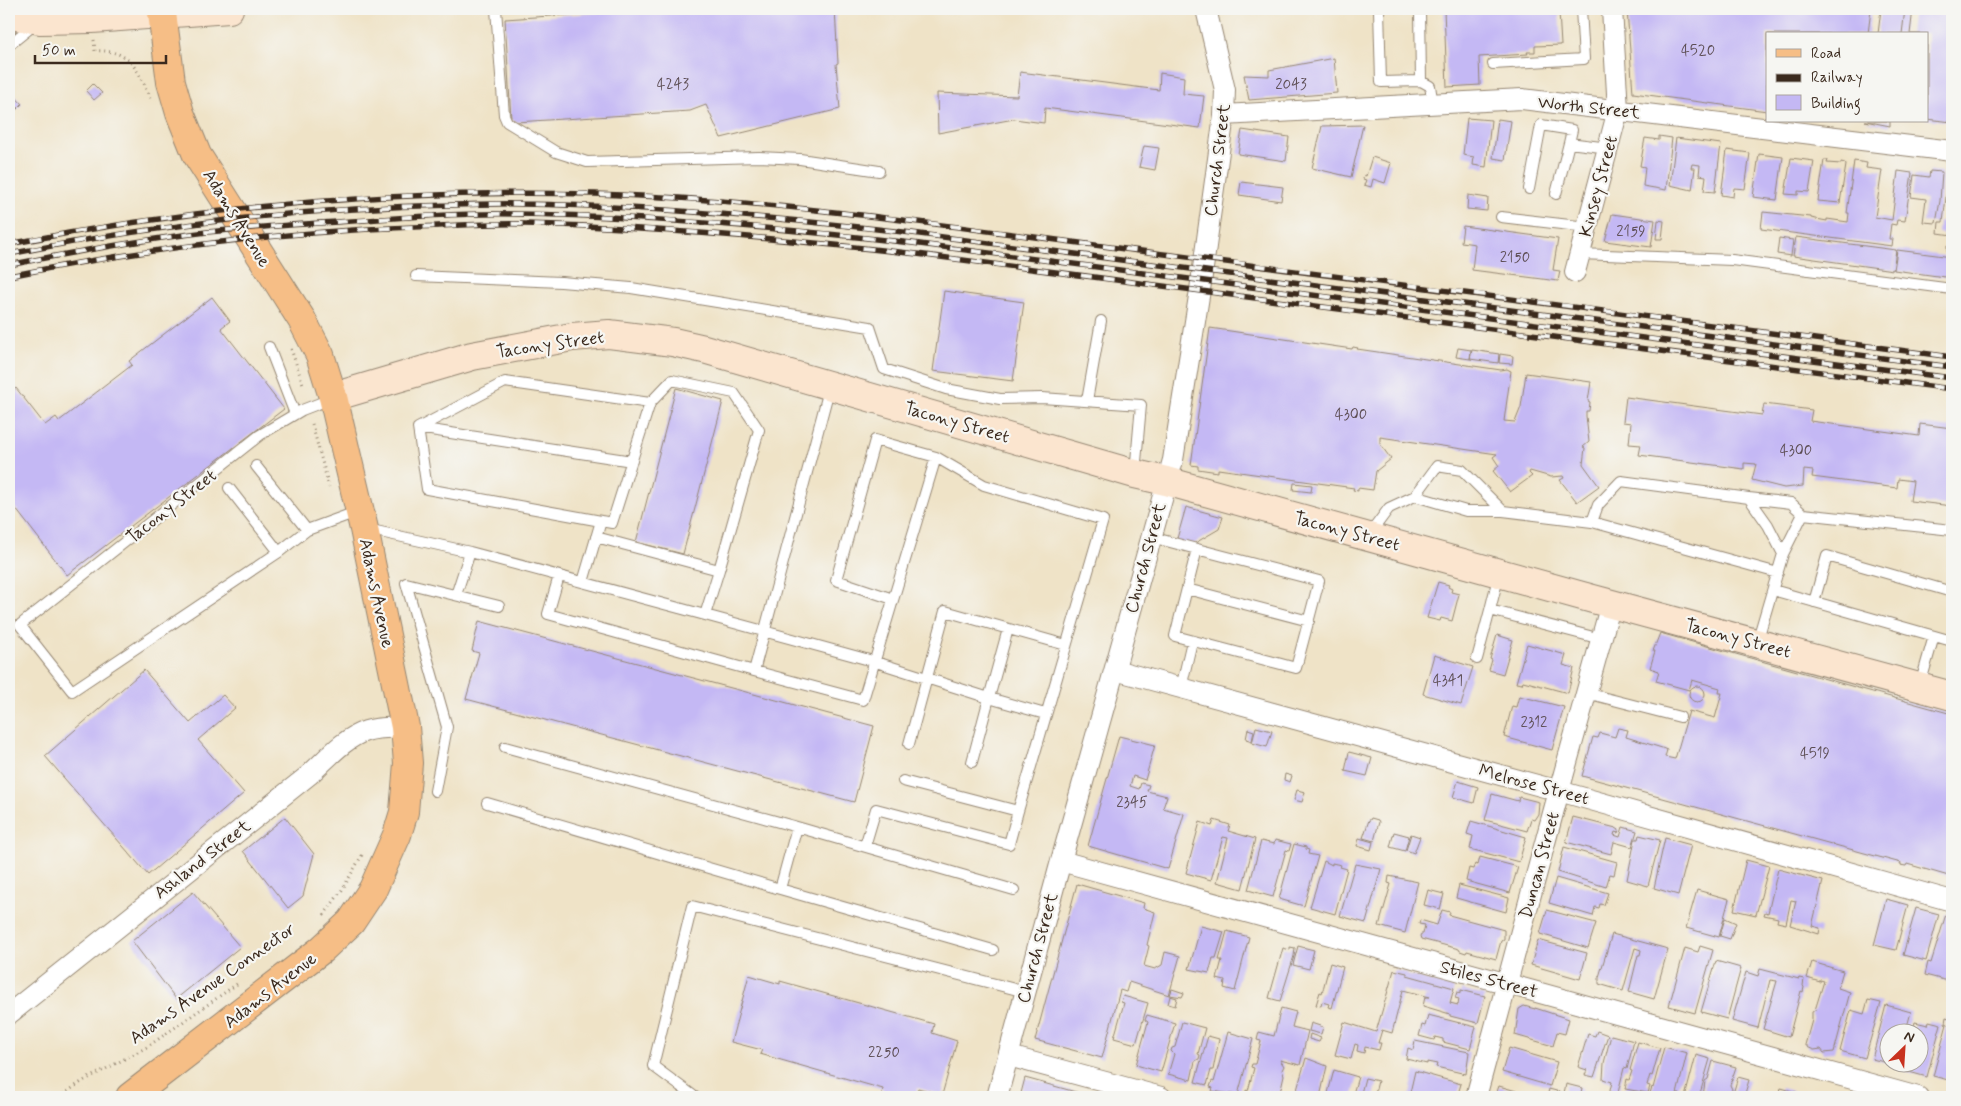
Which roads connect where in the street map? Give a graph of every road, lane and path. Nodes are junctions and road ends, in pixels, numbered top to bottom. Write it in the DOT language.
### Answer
graph roads {
  1 [pos="229,9"];
  2 [pos="496,9"];
  3 [pos="1206,9"];
  4 [pos="1379,9"];
  5 [pos="1420,9"];
  6 [pos="1581,9"];
  7 [pos="1612,9"];
  8 [pos="162,13"];
  9 [pos="9,15"];
  10 [pos="40,20"];
  11 [pos="9,45"];
  12 [pos="95,51"];
  13 [pos="1493,64"];
  14 [pos="136,68"];
  15 [pos="1421,81"];
  16 [pos="1433,104"];
  17 [pos="1618,110"];
  18 [pos="1224,116"];
  19 [pos="1569,143"];
  20 [pos="1609,148"];
  21 [pos="1952,151"];
  22 [pos="879,171"];
  23 [pos="1528,189"];
  24 [pos="1556,194"];
  25 [pos="1501,217"];
  26 [pos="1588,227"];
  27 [pos="1578,263"];
  28 [pos="416,276"];
  29 [pos="1952,289"];
  30 [pos="1100,321"];
  31 [pos="269,347"];
  32 [pos="830,386"];
  33 [pos="333,397"];
  34 [pos="1087,402"];
  35 [pos="650,403"];
  36 [pos="295,414"];
  37 [pos="418,428"];
  38 [pos="936,457"];
  39 [pos="632,461"];
  40 [pos="256,466"];
  41 [pos="1135,474"];
  42 [pos="1166,481"];
  43 [pos="229,488"];
  44 [pos="1415,496"];
  45 [pos="1749,498"];
  46 [pos="1503,511"];
  47 [pos="1802,514"];
  48 [pos="362,520"];
  49 [pos="601,521"];
  50 [pos="1592,522"];
  51 [pos="306,530"];
  52 [pos="1952,530"];
  53 [pos="596,537"];
  54 [pos="1151,537"];
  55 [pos="1368,537"];
  56 [pos="1198,549"];
  57 [pos="279,552"];
  58 [pos="470,552"];
  59 [pos="1783,554"];
  60 [pos="719,570"];
  61 [pos="1499,573"];
  62 [pos="1778,573"];
  63 [pos="559,576"];
  64 [pos="583,582"];
  65 [pos="1187,589"];
  66 [pos="1772,590"];
  67 [pos="1952,592"];
  68 [pos="456,595"];
  69 [pos="893,599"];
  70 [pos="1814,602"];
  71 [pos="1611,604"];
  72 [pos="499,606"];
  73 [pos="1490,610"];
  74 [pos="705,615"];
  75 [pos="1309,621"];
  76 [pos="1008,630"];
  77 [pos="764,631"];
  78 [pos="1934,636"];
  79 [pos="1602,639"];
  80 [pos="1192,641"];
  81 [pos="1952,641"];
  82 [pos="1757,643"];
  83 [pos="1066,645"];
  84 [pos="1478,659"];
  85 [pos="873,661"];
  86 [pos="1115,670"];
  87 [pos="754,671"];
  88 [pos="927,679"];
  89 [pos="1920,687"];
  90 [pos="1181,688"];
  91 [pos="1586,693"];
  92 [pos="1952,696"];
  93 [pos="989,698"];
  94 [pos="1045,714"];
  95 [pos="1680,717"];
  96 [pos="405,727"];
  97 [pos="909,744"];
  98 [pos="505,747"];
  99 [pos="972,762"];
  100 [pos="903,781"];
  101 [pos="435,791"];
  102 [pos="1558,791"];
  103 [pos="487,803"];
  104 [pos="1018,811"];
  105 [pos="797,827"];
  106 [pos="865,846"];
  107 [pos="366,847"];
  108 [pos="1061,861"];
  109 [pos="780,889"];
  110 [pos="1014,890"];
  111 [pos="1952,900"];
  112 [pos="320,919"];
  113 [pos="993,950"];
  114 [pos="245,979"];
  115 [pos="1507,984"];
  116 [pos="1026,992"];
  117 [pos="9,1014"];
  118 [pos="1009,1056"];
  119 [pos="59,1097"];
  120 [pos="130,1097"];
  121 [pos="695,1097"];
  122 [pos="997,1097"];
  123 [pos="1161,1097"];
  124 [pos="1476,1097"];
  125 [pos="1918,1097"];
  1 -- 8 [label="main road"];
  2 -- 22 [label="lane"];
  3 -- 18 [label="street, Church Street"];
  4 -- 15 [label="lane"];
  5 -- 15 [label="lane"];
  6 -- 13 [label="lane"];
  7 -- 17 [label="street, Kinsey Street"];
  8 -- 10 [label="main road"];
  8 -- 33 [label="main road, Adams Avenue"];
  9 -- 10 [label="main road"];
  10 -- 11 [label="lane"];
  12 -- 14 [label="path"];
  15 -- 16 [label="lane"];
  16 -- 17 [label="street, Worth Street"];
  16 -- 18 [label="street, Worth Street"];
  17 -- 20 [label="street, Kinsey Street"];
  17 -- 21 [label="street, Worth Street"];
  18 -- 42 [label="street, Church Street"];
  19 -- 20 [label="lane"];
  19 -- 23 [label="lane"];
  19 -- 24 [label="lane"];
  20 -- 26 [label="street, Kinsey Street"];
  25 -- 26 [label="lane"];
  26 -- 27 [label="street, Kinsey Street"];
  27 -- 29 [label="lane"];
  28 -- 34 [label="lane"];
  30 -- 34 [label="lane"];
  31 -- 36 [label="lane"];
  32 -- 33 [label="main road, Tacony Street"];
  32 -- 41 [label="main road, Tacony Street"];
  32 -- 77 [label="lane"];
  33 -- 36 [label="lane, Tacony Street"];
  33 -- 48 [label="main road, Adams Avenue"];
  34 -- 41 [label="lane"];
  35 -- 37 [label="lane"];
  35 -- 39 [label="lane"];
  35 -- 60 [label="lane"];
  36 -- 57 [label="lane, Tacony Street"];
  37 -- 39 [label="lane"];
  37 -- 49 [label="lane"];
  38 -- 69 [label="lane"];
  38 -- 69 [label="lane"];
  38 -- 83 [label="lane"];
  39 -- 49 [label="lane"];
  40 -- 51 [label="lane"];
  41 -- 42 [label="main road, Tacony Street"];
  42 -- 54 [label="street, Church Street"];
  42 -- 55 [label="main road, Tacony Street"];
  43 -- 57 [label="lane"];
  44 -- 46 [label="lane"];
  44 -- 46 [label="lane"];
  44 -- 55 [label="lane"];
  45 -- 47 [label="lane"];
  45 -- 50 [label="lane"];
  45 -- 59 [label="lane"];
  46 -- 50 [label="lane"];
  47 -- 52 [label="lane"];
  47 -- 59 [label="lane"];
  48 -- 51 [label="lane"];
  48 -- 58 [label="lane"];
  48 -- 96 [label="main road, Adams Avenue"];
  49 -- 53 [label="lane"];
  50 -- 62 [label="lane"];
  51 -- 57 [label="lane"];
  53 -- 60 [label="lane"];
  53 -- 64 [label="lane"];
  54 -- 56 [label="lane"];
  54 -- 86 [label="street, Church Street"];
  55 -- 61 [label="main road, Tacony Street"];
  56 -- 65 [label="lane"];
  56 -- 75 [label="lane"];
  58 -- 63 [label="lane"];
  58 -- 68 [label="lane"];
  59 -- 62 [label="lane"];
  60 -- 74 [label="lane"];
  61 -- 71 [label="main road, Tacony Street"];
  61 -- 73 [label="lane"];
  62 -- 66 [label="lane"];
  63 -- 64 [label="lane"];
  63 -- 87 [label="lane"];
  64 -- 74 [label="lane"];
  65 -- 75 [label="lane"];
  65 -- 80 [label="lane"];
  66 -- 70 [label="lane"];
  66 -- 82 [label="lane"];
  67 -- 70 [label="lane"];
  68 -- 72 [label="lane"];
  68 -- 101 [label="lane"];
  69 -- 85 [label="lane"];
  70 -- 78 [label="lane"];
  71 -- 79 [label="street, Duncan Street"];
  71 -- 82 [label="main road, Tacony Street"];
  73 -- 79 [label="lane"];
  73 -- 84 [label="lane"];
  74 -- 77 [label="lane"];
  75 -- 80 [label="lane"];
  76 -- 83 [label="lane"];
  76 -- 88 [label="lane"];
  76 -- 93 [label="lane"];
  77 -- 85 [label="lane"];
  77 -- 87 [label="lane"];
  78 -- 81 [label="lane"];
  78 -- 89 [label="lane"];
  79 -- 91 [label="street, Duncan Street"];
  80 -- 90 [label="lane"];
  82 -- 89 [label="main road, Tacony Street"];
  83 -- 94 [label="lane"];
  85 -- 87 [label="lane"];
  85 -- 88 [label="lane"];
  86 -- 90 [label="street, Melrose Street"];
  86 -- 108 [label="street, Church Street"];
  88 -- 93 [label="lane"];
  88 -- 97 [label="lane"];
  89 -- 92 [label="main road, Tacony Street"];
  90 -- 102 [label="street, Melrose Street"];
  91 -- 95 [label="lane"];
  91 -- 102 [label="street, Duncan Street"];
  93 -- 94 [label="lane"];
  93 -- 99 [label="lane"];
  94 -- 104 [label="lane"];
  96 -- 117 [label="street, Ashland Street"];
  96 -- 120 [label="main road, Adams Avenue"];
  98 -- 105 [label="lane"];
  100 -- 104 [label="lane"];
  102 -- 111 [label="street, Melrose Street"];
  102 -- 115 [label="street, Duncan Street"];
  103 -- 109 [label="lane"];
  104 -- 106 [label="lane"];
  105 -- 106 [label="lane"];
  105 -- 109 [label="lane"];
  106 -- 110 [label="lane"];
  107 -- 112 [label="path, Adams Avenue Connector"];
  108 -- 115 [label="street, Stiles Street"];
  108 -- 116 [label="street, Church Street"];
  109 -- 113 [label="lane"];
  114 -- 119 [label="path, Adams Avenue Connector"];
  115 -- 124 [label="street, Duncan Street"];
  115 -- 125 [label="street, Stiles Street"];
  116 -- 118 [label="street, Church Street"];
  116 -- 121 [label="lane"];
  118 -- 122 [label="street, Church Street"];
  118 -- 123 [label="street"];
}
